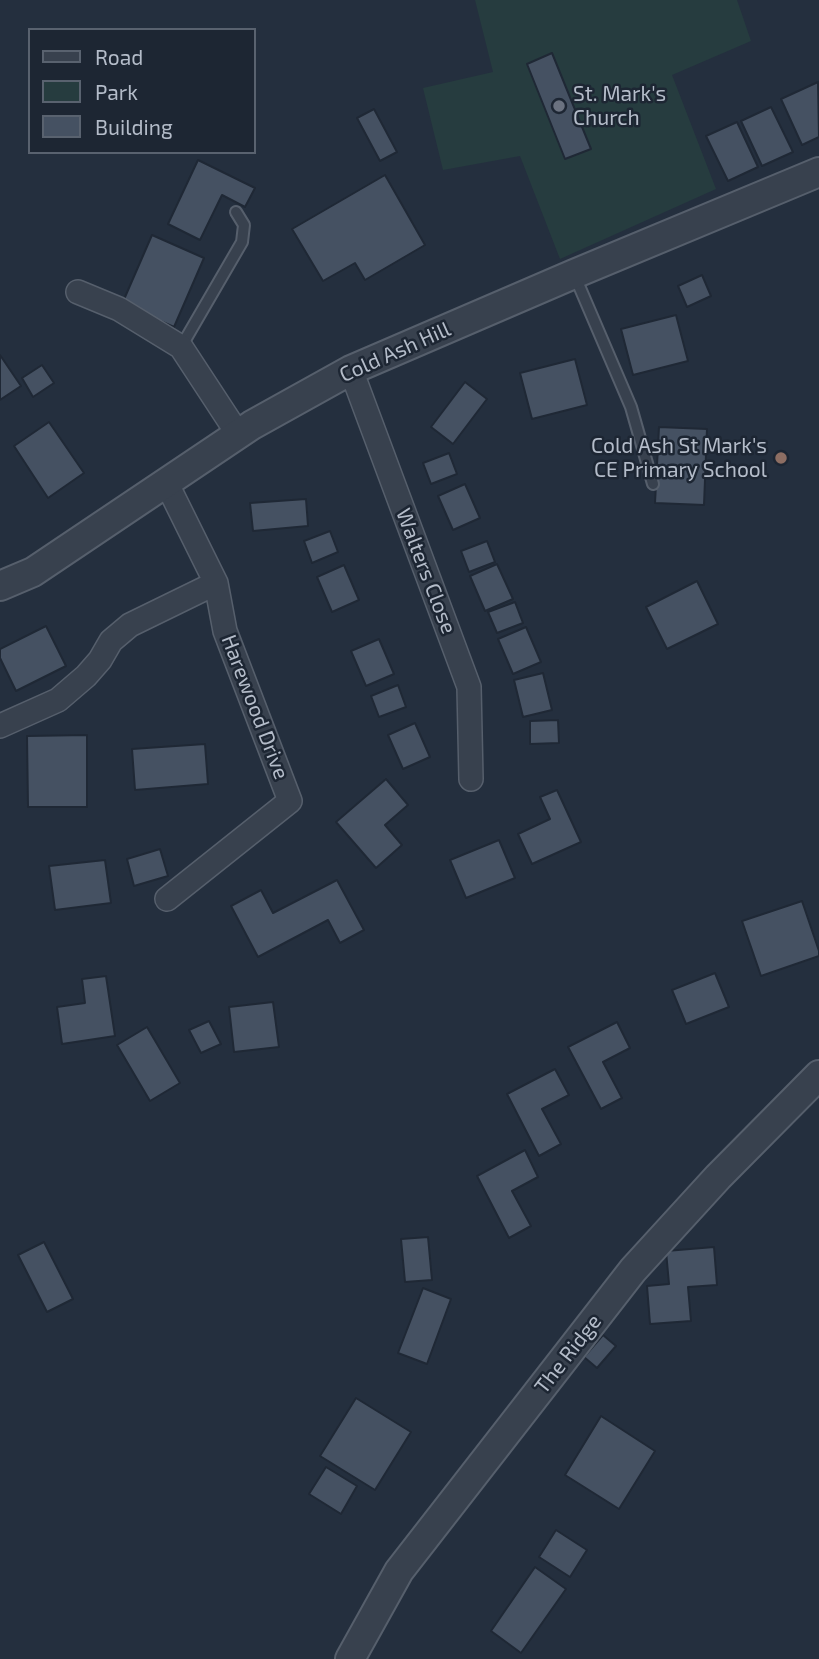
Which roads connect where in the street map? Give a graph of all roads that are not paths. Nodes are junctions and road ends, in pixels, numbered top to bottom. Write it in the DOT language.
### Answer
graph roads {
  1 [pos="819,172"];
  2 [pos="236,212"];
  3 [pos="574,274"];
  4 [pos="78,292"];
  5 [pos="181,346"];
  6 [pos="351,370"];
  7 [pos="238,435"];
  8 [pos="166,482"];
  9 [pos="653,484"];
  10 [pos="216,583"];
  11 [pos="0,586"];
  12 [pos="0,726"];
  13 [pos="471,779"];
  14 [pos="167,899"];
  15 [pos="819,1075"];
  16 [pos="351,1659"];
  1 -- 3 [label="street, Cold Ash Hill"];
  2 -- 5 [label="lane"];
  3 -- 6 [label="street, Cold Ash Hill"];
  3 -- 9 [label="lane"];
  4 -- 5 [label="street"];
  5 -- 7 [label="street"];
  6 -- 7 [label="street, Cold Ash Hill"];
  6 -- 13 [label="street, Walters Close"];
  7 -- 8 [label="street, Cold Ash Hill"];
  8 -- 10 [label="street, Harewood Drive"];
  8 -- 11 [label="street, Cold Ash Hill"];
  10 -- 12 [label="street"];
  10 -- 14 [label="street, Harewood Drive"];
  15 -- 16 [label="street, The Ridge"];
}
